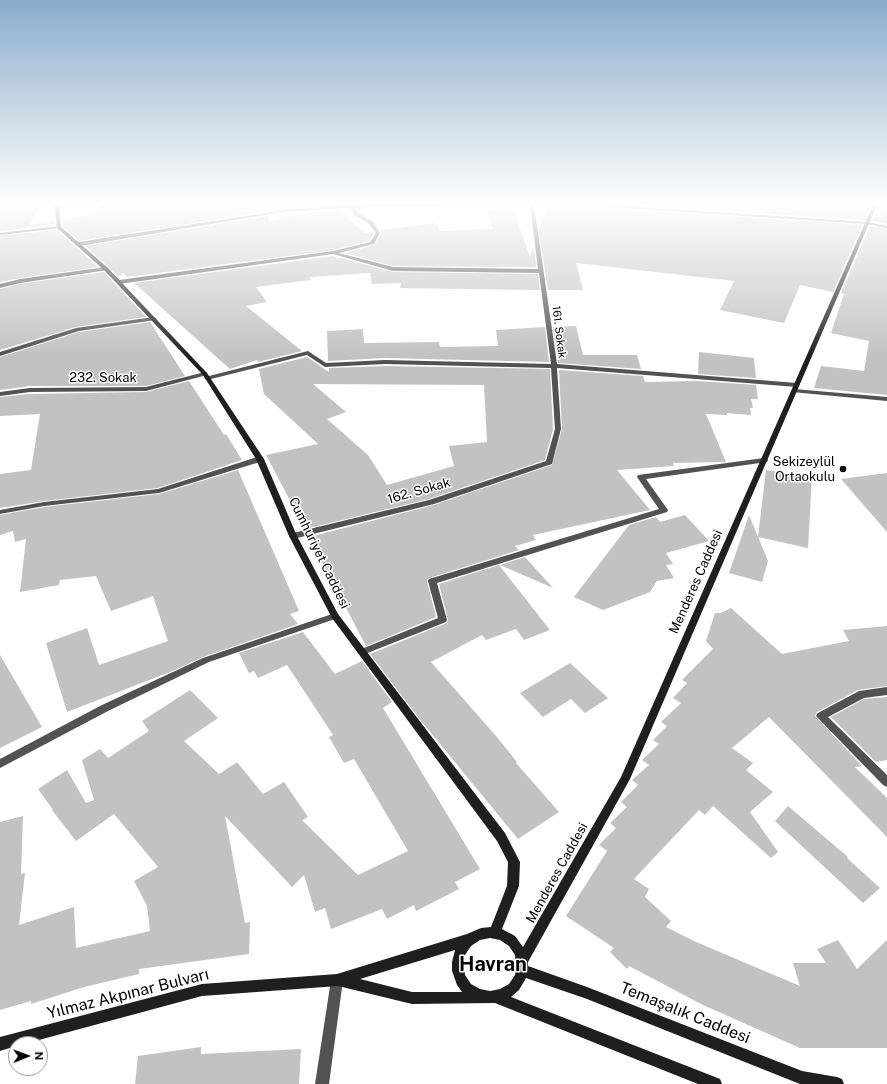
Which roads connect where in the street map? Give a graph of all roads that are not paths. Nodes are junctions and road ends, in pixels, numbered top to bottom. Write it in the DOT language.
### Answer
graph roads {
  1 [pos="92,256"];
  2 [pos="314,256"];
  3 [pos="343,256"];
  4 [pos="539,256"];
  5 [pos="853,256"];
  6 [pos="106,269"];
  7 [pos="541,272"];
  8 [pos="119,282"];
  9 [pos="0,286"];
  10 [pos="154,319"];
  11 [pos="0,354"];
  12 [pos="554,366"];
  13 [pos="206,376"];
  14 [pos="795,388"];
  15 [pos="0,394"];
  16 [pos="887,399"];
  17 [pos="260,459"];
  18 [pos="764,460"];
  19 [pos="549,462"];
  20 [pos="0,512"];
  21 [pos="294,536"];
  22 [pos="335,616"];
  23 [pos="362,652"];
  24 [pos="887,691"];
  25 [pos="0,764"];
  26 [pos="887,782"];
  27 [pos="495,932"];
  28 [pos="468,940"];
  29 [pos="522,966"];
  30 [pos="337,980"];
  31 [pos="492,998"];
  32 [pos="0,1044"];
  33 [pos="322,1084"];
  34 [pos="714,1084"];
  35 [pos="836,1084"];
  1 -- 6 [label="main road, Cumhuriyet Caddesi"];
  2 -- 8 [label="street"];
  3 -- 7 [label="street"];
  4 -- 7 [label="street, 161. Sokak"];
  5 -- 14 [label="main road, Menderes Caddesi"];
  6 -- 8 [label="main road, Cumhuriyet Caddesi"];
  6 -- 9 [label="street"];
  7 -- 12 [label="street, 161. Sokak"];
  8 -- 10 [label="main road, Cumhuriyet Caddesi"];
  10 -- 11 [label="street"];
  10 -- 13 [label="main road, Cumhuriyet Caddesi"];
  12 -- 13 [label="street, 232. Sokak"];
  12 -- 14 [label="street, 232. Sokak"];
  12 -- 19 [label="street, 161. Sokak"];
  13 -- 15 [label="street, 232. Sokak"];
  13 -- 17 [label="main road, Cumhuriyet Caddesi"];
  14 -- 16 [label="street, 232. Sokak"];
  14 -- 18 [label="main road, Menderes Caddesi"];
  17 -- 20 [label="street"];
  17 -- 21 [label="main road, Cumhuriyet Caddesi"];
  18 -- 23 [label="street"];
  18 -- 29 [label="main road, Menderes Caddesi"];
  19 -- 21 [label="street, 162. Sokak"];
  21 -- 22 [label="main road, Cumhuriyet Caddesi"];
  22 -- 23 [label="main road, Cumhuriyet Caddesi"];
  22 -- 25 [label="street"];
  23 -- 27 [label="main road, Cumhuriyet Caddesi"];
  24 -- 26 [label="street"];
  27 -- 28 [label="main road"];
  27 -- 29 [label="main road"];
  28 -- 30 [label="main road"];
  28 -- 31 [label="main road"];
  29 -- 31 [label="main road"];
  29 -- 35 [label="main road, Temaşalık Caddesi"];
  30 -- 31 [label="main road"];
  30 -- 32 [label="main road, Yılmaz Akpınar Bulvarı"];
  30 -- 33 [label="street"];
  31 -- 34 [label="main road"];
}
